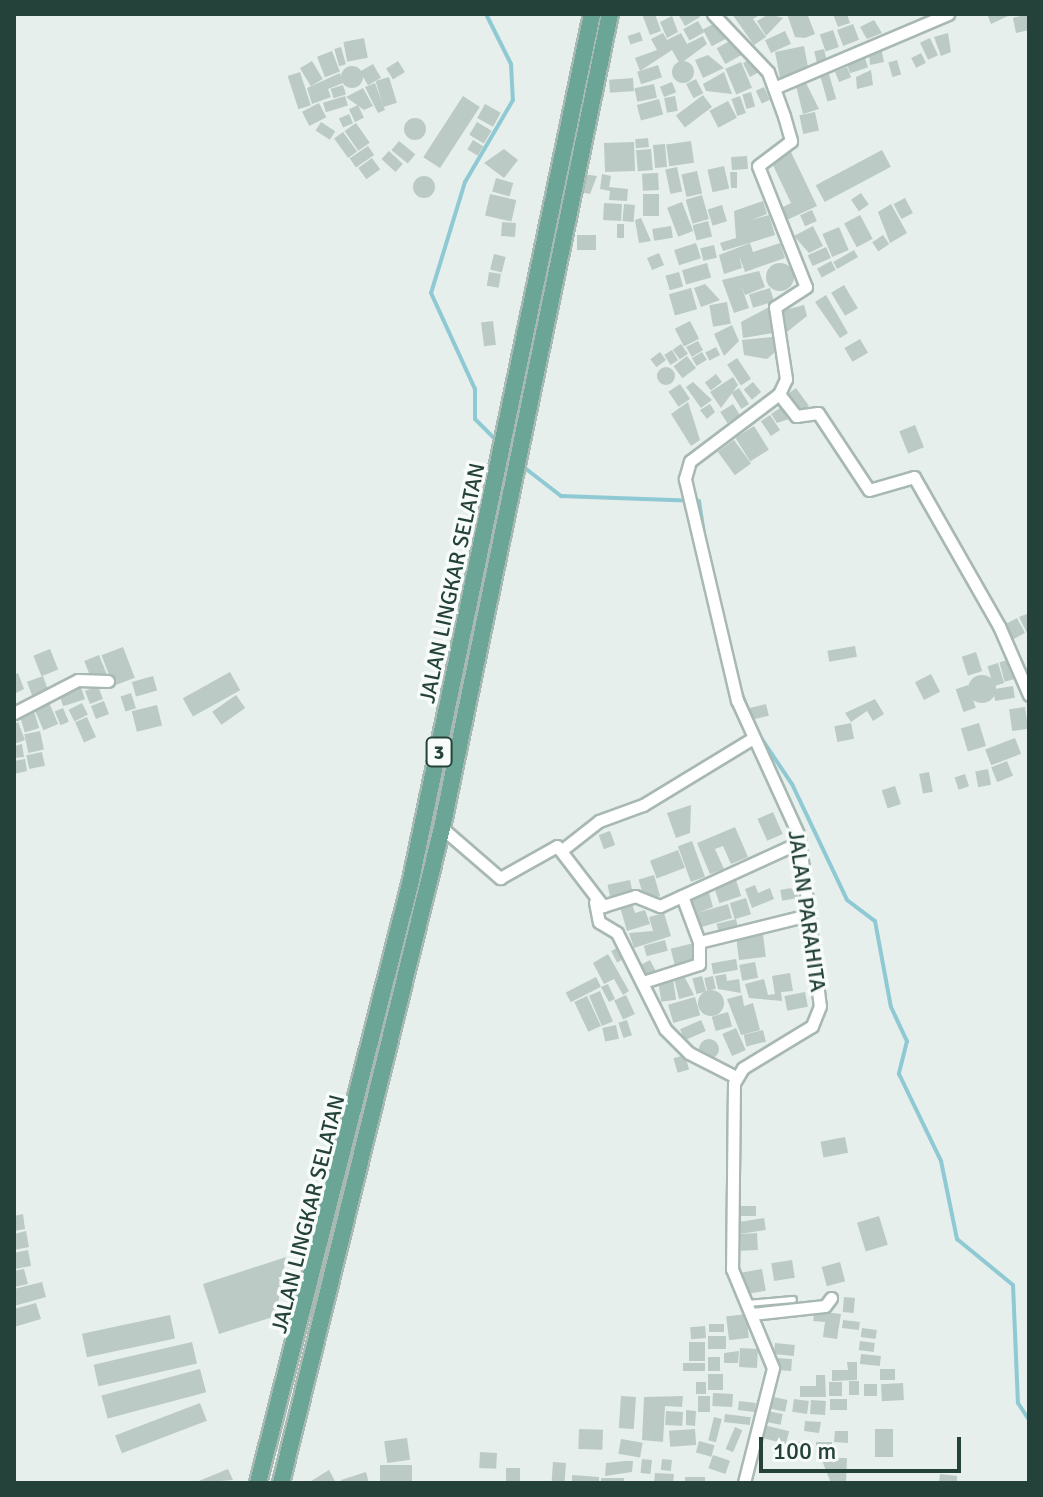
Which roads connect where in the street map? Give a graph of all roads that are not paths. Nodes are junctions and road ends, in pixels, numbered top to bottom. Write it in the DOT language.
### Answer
graph roads {
  1 [pos="592,14"];
  2 [pos="616,14"];
  3 [pos="713,14"];
  4 [pos="948,14"];
  5 [pos="608,22"];
  6 [pos="774,88"];
  7 [pos="779,394"];
  8 [pos="108,681"];
  9 [pos="1029,695"];
  10 [pos="14,713"];
  11 [pos="753,738"];
  12 [pos="423,823"];
  13 [pos="442,828"];
  14 [pos="800,842"];
  15 [pos="562,850"];
  16 [pos="682,896"];
  17 [pos="595,902"];
  18 [pos="808,915"];
  19 [pos="699,942"];
  20 [pos="643,982"];
  21 [pos="736,1077"];
  22 [pos="831,1298"];
  23 [pos="793,1299"];
  24 [pos="749,1309"];
  25 [pos="258,1483"];
  26 [pos="281,1483"];
  27 [pos="744,1483"];
  1 -- 12 [label="main road, JALAN LINGKAR SELATAN / 3"];
  2 -- 5 [label="street"];
  3 -- 6 [label="street"];
  4 -- 6 [label="street"];
  5 -- 13 [label="main road, JALAN LINGKAR SELATAN / 3"];
  6 -- 7 [label="street"];
  7 -- 9 [label="street"];
  7 -- 11 [label="street, JALAN PARAHITA"];
  8 -- 10 [label="street"];
  11 -- 14 [label="street, JALAN PARAHITA"];
  11 -- 15 [label="street"];
  12 -- 13 [label="main road"];
  12 -- 25 [label="main road, JALAN LINGKAR SELATAN / 3"];
  13 -- 15 [label="street"];
  13 -- 26 [label="main road, JALAN LINGKAR SELATAN / 3"];
  14 -- 16 [label="street"];
  14 -- 18 [label="street, JALAN PARAHITA"];
  15 -- 17 [label="street"];
  16 -- 17 [label="street"];
  16 -- 19 [label="street"];
  17 -- 20 [label="street"];
  18 -- 19 [label="street"];
  18 -- 21 [label="street, JALAN PARAHITA"];
  19 -- 20 [label="street"];
  20 -- 21 [label="street"];
  21 -- 24 [label="street"];
  22 -- 24 [label="street"];
  23 -- 24 [label="lane"];
  24 -- 27 [label="street"];
}
